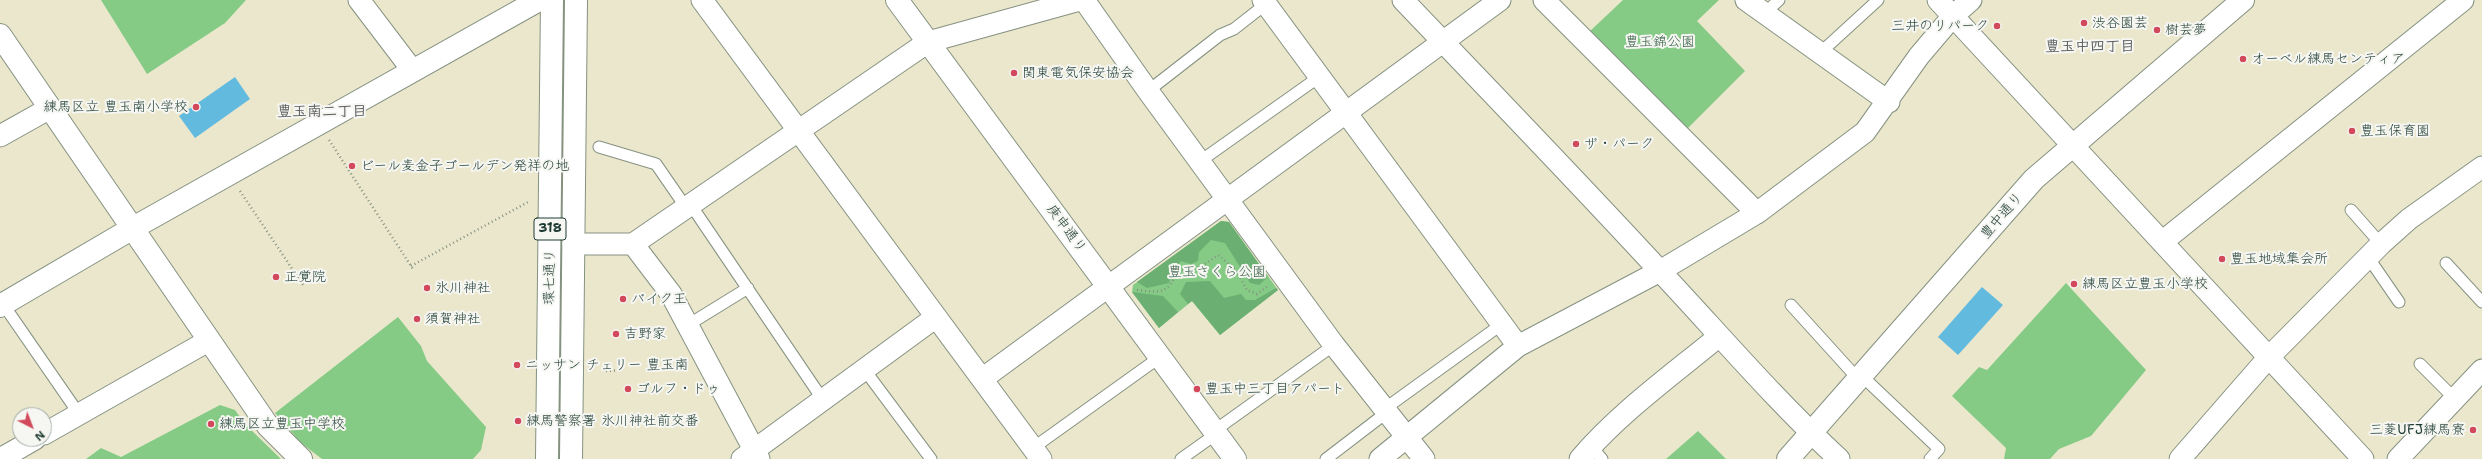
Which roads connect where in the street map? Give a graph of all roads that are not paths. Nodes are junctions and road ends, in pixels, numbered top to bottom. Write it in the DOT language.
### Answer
graph roads {
  1 [pos="359,0"];
  2 [pos="539,0"];
  3 [pos="552,0"];
  4 [pos="576,0"];
  5 [pos="702,0"];
  6 [pos="897,0"];
  7 [pos="1080,0"];
  8 [pos="1084,0"];
  9 [pos="1403,0"];
  10 [pos="1500,0"];
  11 [pos="1544,0"];
  12 [pos="1746,0"];
  13 [pos="1878,0"];
  14 [pos="1938,0"];
  15 [pos="1971,0"];
  16 [pos="2243,0"];
  17 [pos="2463,0"];
  18 [pos="1265,2"];
  19 [pos="1772,7"];
  20 [pos="1953,16"];
  21 [pos="0,35"];
  22 [pos="928,42"];
  23 [pos="1443,42"];
  24 [pos="1820,53"];
  25 [pos="413,71"];
  26 [pos="1320,76"];
  27 [pos="1148,91"];
  28 [pos="1889,102"];
  29 [pos="50,108"];
  30 [pos="1347,112"];
  31 [pos="799,132"];
  32 [pos="0,136"];
  33 [pos="2072,145"];
  34 [pos="599,146"];
  35 [pos="1199,162"];
  36 [pos="2482,167"];
  37 [pos="1228,200"];
  38 [pos="689,207"];
  39 [pos="2351,210"];
  40 [pos="1757,213"];
  41 [pos="133,228"];
  42 [pos="2162,242"];
  43 [pos="574,244"];
  44 [pos="634,244"];
  45 [pos="2374,251"];
  46 [pos="2446,263"];
  47 [pos="1660,271"];
  48 [pos="1109,287"];
  49 [pos="748,288"];
  50 [pos="2399,302"];
  51 [pos="2482,302"];
  52 [pos="1,303"];
  53 [pos="1791,305"];
  54 [pos="936,317"];
  55 [pos="1502,324"];
  56 [pos="688,325"];
  57 [pos="1718,337"];
  58 [pos="208,341"];
  59 [pos="1334,345"];
  60 [pos="1518,346"];
  61 [pos="1160,357"];
  62 [pos="2269,357"];
  63 [pos="2420,364"];
  64 [pos="864,369"];
  65 [pos="2482,370"];
  66 [pos="1861,378"];
  67 [pos="982,379"];
  68 [pos="2455,399"];
  69 [pos="823,400"];
  70 [pos="1385,412"];
  71 [pos="79,414"];
  72 [pos="52,429"];
  73 [pos="1215,433"];
  74 [pos="1810,433"];
  75 [pos="1405,438"];
  76 [pos="22,447"];
  77 [pos="1037,454"];
  78 [pos="1591,455"];
  79 [pos="752,456"];
  80 [pos="0,459"];
  81 [pos="301,459"];
  82 [pos="547,459"];
  83 [pos="571,459"];
  84 [pos="931,459"];
  85 [pos="1181,459"];
  86 [pos="1235,459"];
  87 [pos="1326,459"];
  88 [pos="1380,459"];
  89 [pos="1424,459"];
  90 [pos="1788,459"];
  91 [pos="1839,459"];
  92 [pos="1930,459"];
  93 [pos="2180,459"];
  94 [pos="2363,459"];
  95 [pos="2398,459"];
  1 -- 25 [label="street"];
  2 -- 25 [label="street"];
  3 -- 82 [label="street, 環七通り / 318"];
  4 -- 43 [label="street, 環七通り / 318"];
  5 -- 31 [label="street"];
  6 -- 22 [label="street, 庚申通り"];
  7 -- 22 [label="street"];
  8 -- 27 [label="street"];
  9 -- 23 [label="street"];
  10 -- 23 [label="street"];
  11 -- 40 [label="street"];
  12 -- 19 [label="street"];
  13 -- 24 [label="lane"];
  14 -- 20 [label="street"];
  15 -- 20 [label="street"];
  16 -- 33 [label="street, 豊中通り"];
  17 -- 42 [label="street"];
  18 -- 26 [label="street"];
  18 -- 27 [label="lane"];
  19 -- 24 [label="street"];
  20 -- 28 [label="street"];
  20 -- 33 [label="street"];
  21 -- 29 [label="street"];
  22 -- 31 [label="street"];
  22 -- 48 [label="street, 庚申通り"];
  23 -- 30 [label="street"];
  23 -- 47 [label="street"];
  24 -- 28 [label="street"];
  25 -- 41 [label="street"];
  26 -- 30 [label="street"];
  26 -- 35 [label="lane"];
  27 -- 35 [label="street"];
  28 -- 40 [label="street"];
  29 -- 32 [label="street"];
  29 -- 41 [label="street"];
  30 -- 37 [label="street"];
  30 -- 55 [label="street"];
  31 -- 38 [label="street"];
  31 -- 54 [label="street"];
  33 -- 42 [label="street"];
  33 -- 66 [label="street, 豊中通り"];
  34 -- 38 [label="lane"];
  35 -- 37 [label="street"];
  36 -- 45 [label="street"];
  37 -- 48 [label="street"];
  37 -- 59 [label="street"];
  38 -- 44 [label="street"];
  38 -- 49 [label="lane"];
  39 -- 45 [label="lane"];
  40 -- 47 [label="street"];
  41 -- 52 [label="street"];
  41 -- 58 [label="street"];
  42 -- 62 [label="street"];
  43 -- 44 [label="street"];
  43 -- 83 [label="street, 環七通り / 318"];
  44 -- 56 [label="street"];
  45 -- 50 [label="lane"];
  45 -- 62 [label="street"];
  46 -- 51 [label="lane"];
  47 -- 57 [label="street"];
  47 -- 60 [label="street"];
  48 -- 61 [label="street, 庚申通り"];
  48 -- 67 [label="street"];
  49 -- 56 [label="lane"];
  49 -- 69 [label="lane"];
  52 -- 71 [label="lane"];
  53 -- 66 [label="lane"];
  54 -- 64 [label="street"];
  54 -- 67 [label="street"];
  55 -- 60 [label="street"];
  55 -- 70 [label="lane"];
  56 -- 79 [label="street"];
  57 -- 74 [label="street"];
  57 -- 78 [label="street"];
  58 -- 71 [label="street"];
  58 -- 81 [label="street"];
  59 -- 70 [label="street"];
  59 -- 73 [label="lane"];
  60 -- 75 [label="street"];
  61 -- 73 [label="street, 庚申通り"];
  61 -- 77 [label="lane"];
  62 -- 93 [label="street"];
  62 -- 94 [label="street"];
  63 -- 68 [label="lane"];
  64 -- 69 [label="street"];
  64 -- 84 [label="lane"];
  65 -- 68 [label="street"];
  66 -- 74 [label="street, 豊中通り"];
  66 -- 92 [label="lane"];
  67 -- 77 [label="street"];
  68 -- 95 [label="street"];
  69 -- 79 [label="street"];
  70 -- 75 [label="street"];
  70 -- 87 [label="lane"];
  71 -- 72 [label="street"];
  73 -- 85 [label="lane"];
  73 -- 86 [label="street, 庚申通り"];
  74 -- 90 [label="street, 豊中通り"];
  74 -- 91 [label="street"];
  75 -- 88 [label="street"];
  75 -- 89 [label="street"];
  76 -- 80 [label="street"];
}
